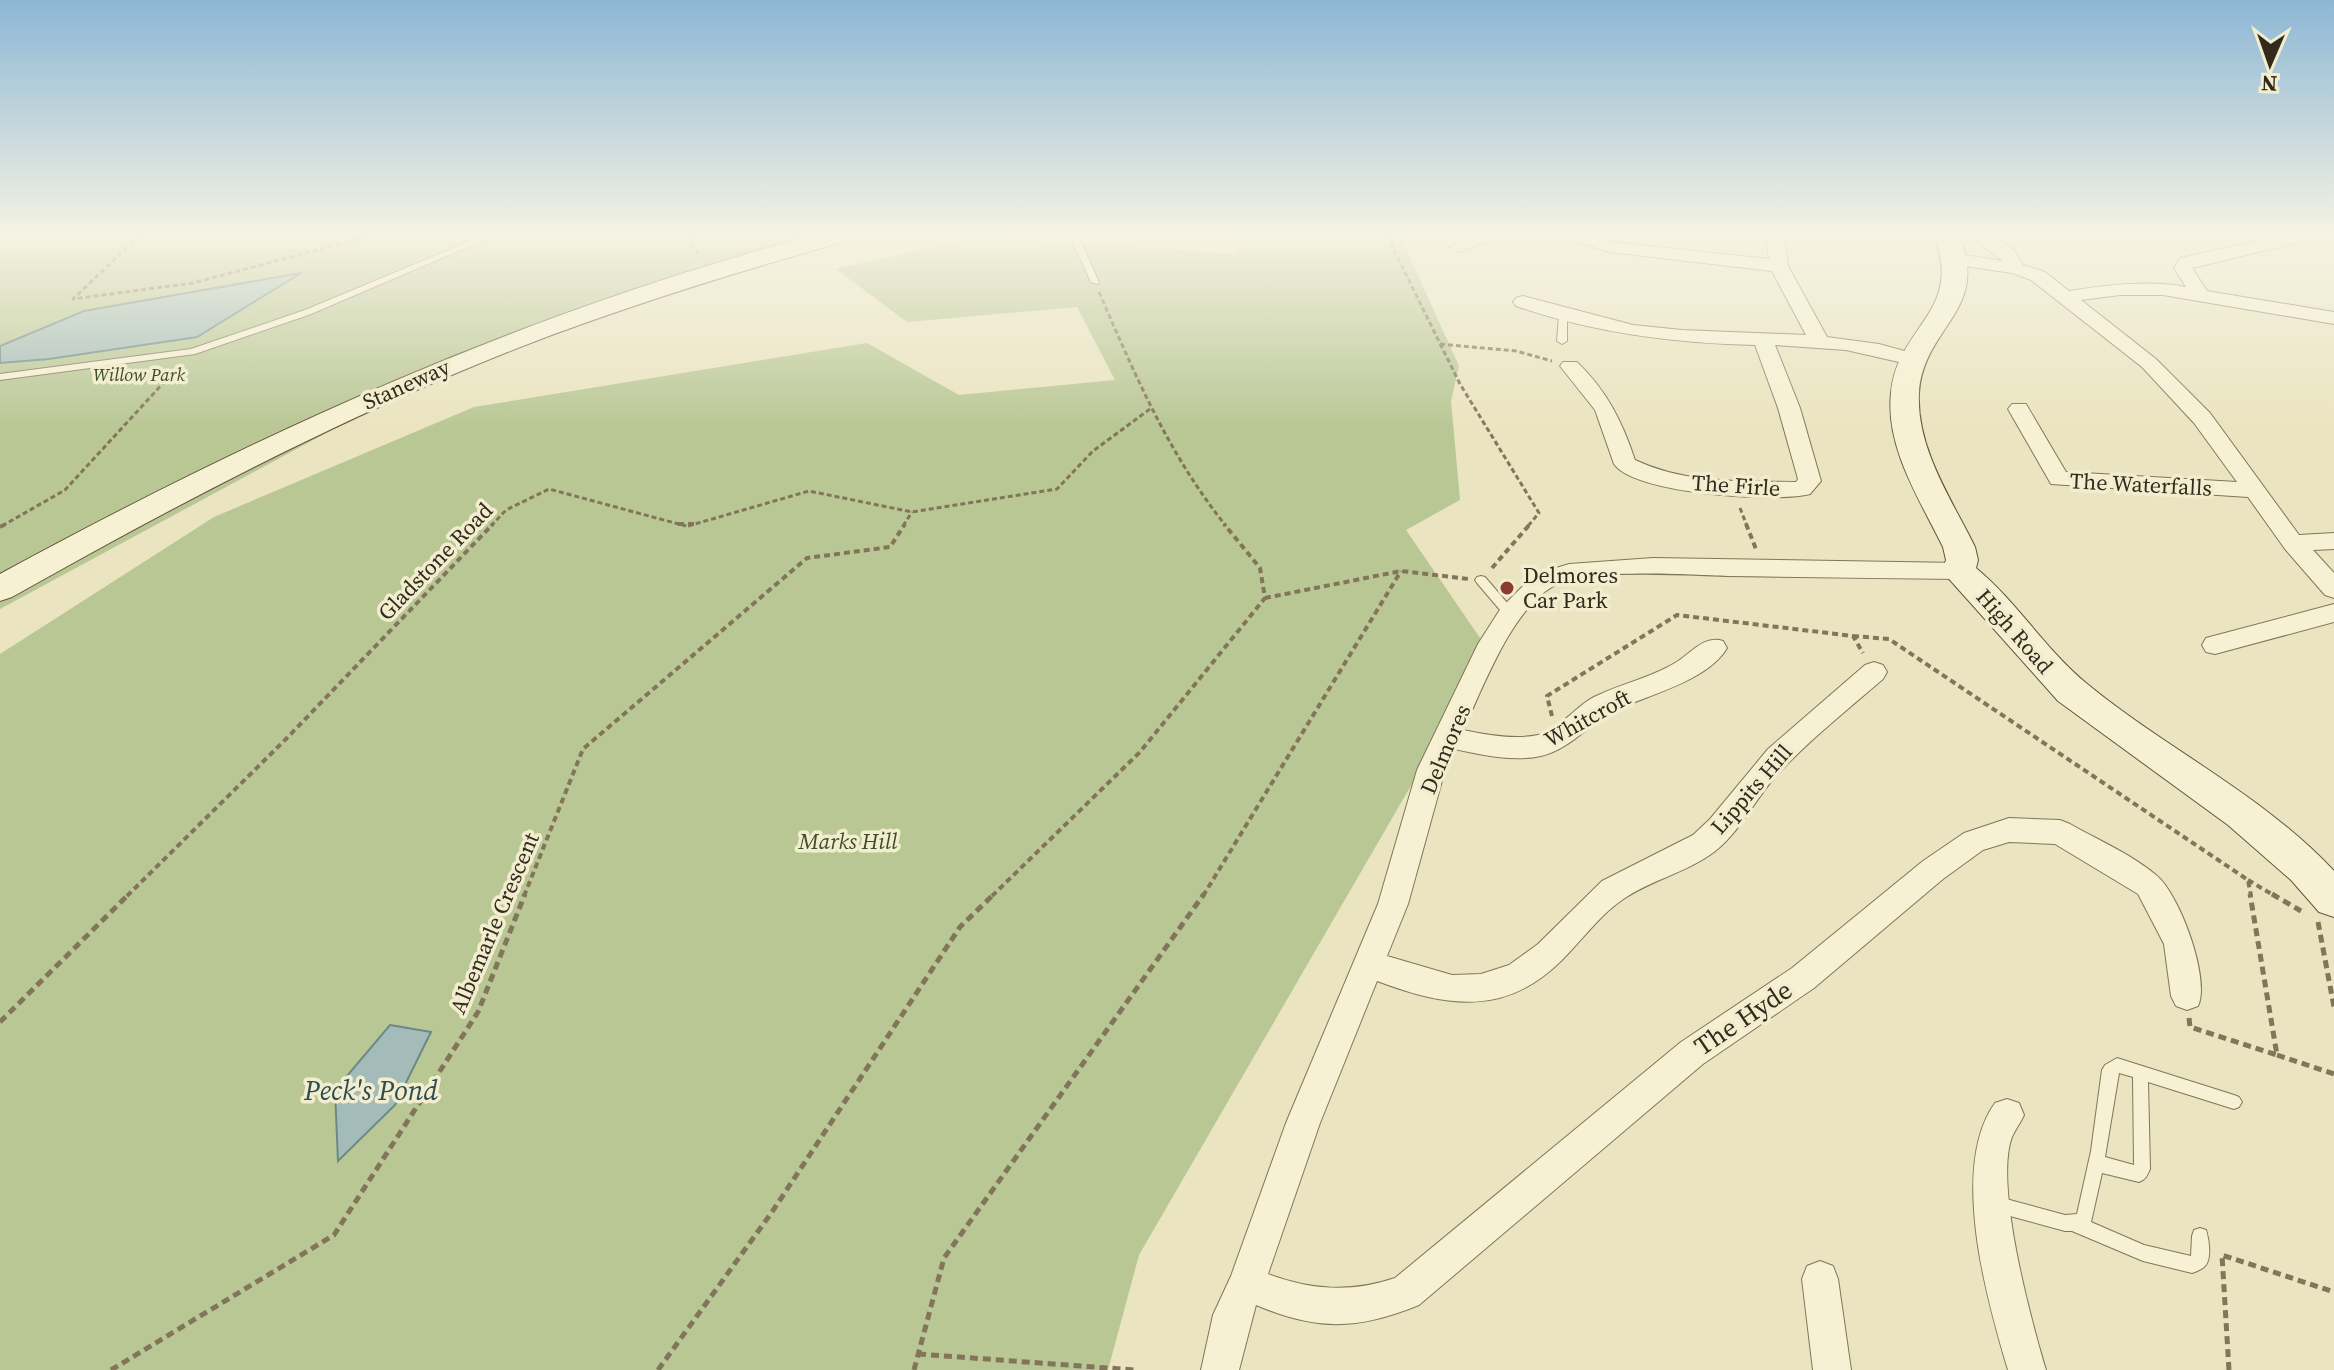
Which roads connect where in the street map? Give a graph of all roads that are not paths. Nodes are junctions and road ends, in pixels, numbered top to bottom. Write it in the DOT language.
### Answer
graph roads {
  1 [pos="337,300"];
  2 [pos="624,300"];
  3 [pos="1797,300"];
  4 [pos="1950,300"];
  5 [pos="2070,300"];
  6 [pos="2233,300"];
  7 [pos="1523,302"];
  8 [pos="1563,316"];
  9 [pos="2334,318"];
  10 [pos="1762,338"];
  11 [pos="1819,340"];
  12 [pos="1562,341"];
  13 [pos="1912,359"];
  14 [pos="1570,366"];
  15 [pos="0,377"];
  16 [pos="2019,409"];
  17 [pos="2256,490"];
  18 [pos="2334,541"];
  19 [pos="2293,543"];
  20 [pos="1959,571"];
  21 [pos="1481,580"];
  22 [pos="0,589"];
  23 [pos="2334,589"];
  24 [pos="2334,613"];
  25 [pos="1510,614"];
  26 [pos="2215,645"];
  27 [pos="1714,648"];
  28 [pos="1874,672"];
  29 [pos="1449,737"];
  30 [pos="2334,899"];
  31 [pos="1370,964"];
  32 [pos="2187,996"];
  33 [pos="2140,1072"];
  34 [pos="2234,1102"];
  35 [pos="2007,1115"];
  36 [pos="2096,1163"];
  37 [pos="1991,1203"];
  38 [pos="2076,1224"];
  39 [pos="2200,1236"];
  40 [pos="1820,1279"];
  41 [pos="1247,1283"];
  42 [pos="1220,1370"];
  43 [pos="1832,1370"];
  44 [pos="2027,1370"];
  1 -- 15 [label="lane"];
  2 -- 22 [label="street, Staneway"];
  3 -- 11 [label="street"];
  4 -- 13 [label="street, High Road"];
  5 -- 17 [label="street, High Road"];
  6 -- 9 [label="street"];
  7 -- 8 [label="street"];
  8 -- 10 [label="street"];
  8 -- 12 [label="lane"];
  10 -- 11 [label="street"];
  10 -- 14 [label="street, The Firle"];
  11 -- 13 [label="street"];
  13 -- 20 [label="street, High Road"];
  16 -- 17 [label="street, The Waterfalls"];
  17 -- 19 [label="street, High Road"];
  18 -- 19 [label="street"];
  19 -- 23 [label="street, High Road"];
  20 -- 25 [label="street, Delmores"];
  20 -- 30 [label="street, High Road"];
  21 -- 25 [label="lane"];
  24 -- 26 [label="street"];
  25 -- 29 [label="street, Delmores"];
  27 -- 29 [label="street, Whitcroft"];
  28 -- 31 [label="street, Lippits Hill"];
  29 -- 31 [label="street, Delmores"];
  31 -- 41 [label="street, Delmores"];
  32 -- 41 [label="street, The Hyde"];
  33 -- 34 [label="lane"];
  33 -- 36 [label="lane"];
  33 -- 36 [label="lane"];
  35 -- 37 [label="street"];
  36 -- 38 [label="lane"];
  37 -- 38 [label="lane"];
  37 -- 44 [label="street"];
  38 -- 39 [label="lane"];
  40 -- 43 [label="street"];
  41 -- 42 [label="street, Delmores"];
}
